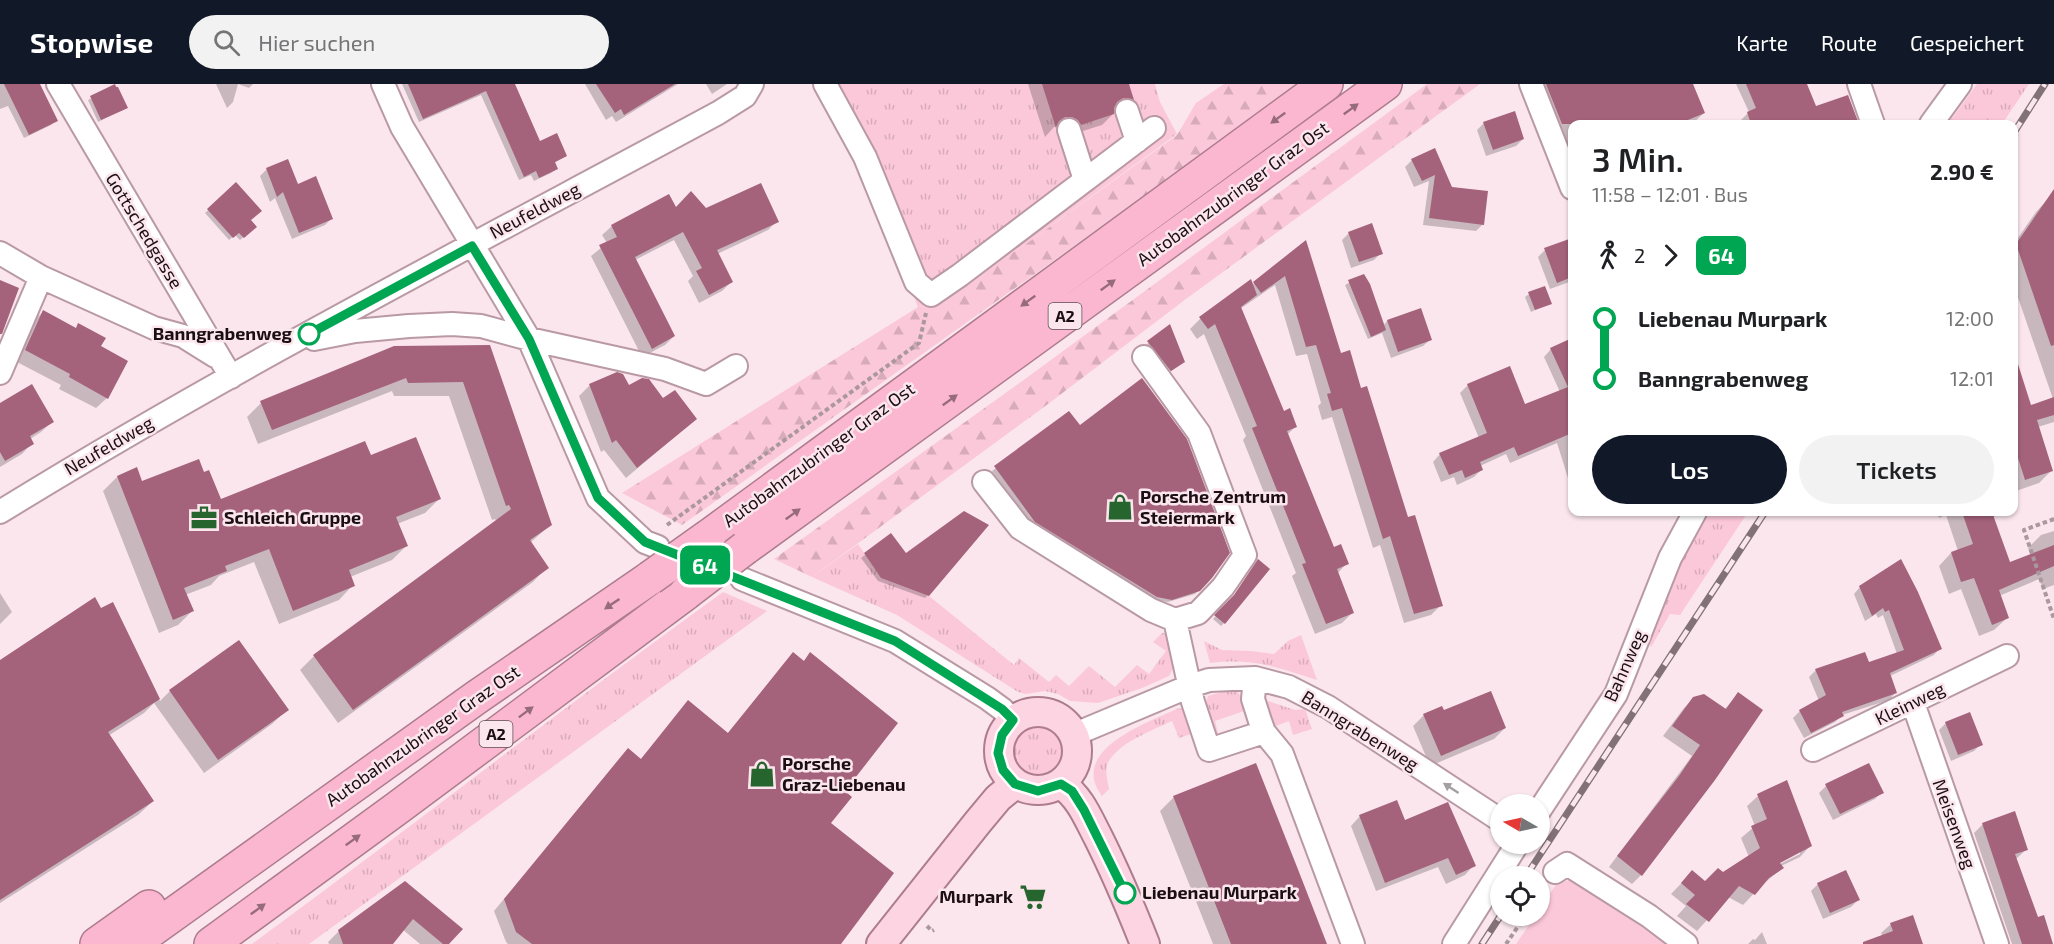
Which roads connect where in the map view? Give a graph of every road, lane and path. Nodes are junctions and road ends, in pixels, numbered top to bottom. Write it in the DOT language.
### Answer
graph roads {
  1 [pos="58,84"];
  2 [pos="383,84"];
  3 [pos="752,84"];
  4 [pos="825,84"];
  5 [pos="1326,84"];
  6 [pos="1385,84"];
  7 [pos="1530,84"];
  8 [pos="1858,84"];
  9 [pos="1960,84"];
  10 [pos="1127,111"];
  11 [pos="1872,120"];
  12 [pos="1934,120"];
  13 [pos="1069,130"];
  14 [pos="1568,178"];
  15 [pos="1085,180"];
  16 [pos="472,246"];
  17 [pos="0,253"];
  18 [pos="41,278"];
  19 [pos="931,294"];
  20 [pos="529,339"];
  21 [pos="293,343"];
  22 [pos="1144,357"];
  23 [pos="736,366"];
  24 [pos="225,368"];
  25 [pos="0,374"];
  26 [pos="984,482"];
  27 [pos="0,512"];
  28 [pos="1693,516"];
  29 [pos="2054,519"];
  30 [pos="667,525"];
  31 [pos="658,547"];
  32 [pos="743,564"];
  33 [pos="2054,619"];
  34 [pos="1175,620"];
  35 [pos="2007,656"];
  36 [pos="1255,678"];
  37 [pos="1190,686"];
  38 [pos="1913,703"];
  39 [pos="1013,720"];
  40 [pos="1074,732"];
  41 [pos="1264,732"];
  42 [pos="412,743"];
  43 [pos="1813,750"];
  44 [pos="1015,784"];
  45 [pos="1061,784"];
  46 [pos="1550,794"];
  47 [pos="1490,813"];
  48 [pos="1511,854"];
  49 [pos="1555,872"];
  50 [pos="926,926"];
  51 [pos="1518,926"];
  52 [pos="934,930"];
  53 [pos="97,944"];
  54 [pos="132,944"];
  55 [pos="211,944"];
  56 [pos="881,944"];
  57 [pos="1145,944"];
  58 [pos="1353,944"];
  59 [pos="1454,944"];
  60 [pos="1506,944"];
  61 [pos="1686,944"];
  62 [pos="1997,944"];
  1 -- 24 [label="street, Gottschedgasse"];
  2 -- 16 [label="street"];
  3 -- 16 [label="street, Neufeldweg"];
  4 -- 19 [label="street"];
  5 -- 42 [label="highway, Autobahnzubringer Graz Ost / A2, one-way, bridge"];
  32 -- 6 [label="highway, Autobahnzubringer Graz Ost / A2, one-way"];
  7 -- 14 [label="street"];
  8 -- 11 [label="street"];
  9 -- 12 [label="street"];
  10 -- 15 [label="street"];
  13 -- 15 [label="street"];
  15 -- 19 [label="street"];
  16 -- 20 [label="street"];
  16 -- 21 [label="street, Neufeldweg"];
  17 -- 18 [label="street"];
  18 -- 24 [label="street"];
  18 -- 25 [label="street"];
  19 -- 30 [label="path"];
  20 -- 21 [label="street"];
  20 -- 23 [label="street"];
  20 -- 31 [label="street"];
  21 -- 24 [label="street, Neufeldweg"];
  22 -- 34 [label="street"];
  24 -- 27 [label="street, Neufeldweg"];
  26 -- 34 [label="street"];
  28 -- 46 [label="street, Bahnweg"];
  29 -- 33 [label="path"];
  32 -- 39 [label="street"];
  55 -- 32 [label="highway, Autobahnzubringer Graz Ost / A2, one-way, bridge"];
  34 -- 37 [label="street"];
  35 -- 38 [label="street, Kleinweg"];
  36 -- 37 [label="street, Banngrabenweg"];
  36 -- 41 [label="street"];
  47 -- 36 [label="street, Banngrabenweg, one-way"];
  37 -- 40 [label="street, Banngrabenweg"];
  37 -- 41 [label="street"];
  38 -- 43 [label="street, Kleinweg"];
  38 -- 62 [label="street, Meisenweg"];
  39 -- 40 [label="main road"];
  39 -- 44 [label="main road"];
  40 -- 45 [label="main road"];
  41 -- 58 [label="street"];
  42 -- 53 [label="highway"];
  42 -- 54 [label="highway, Autobahnzubringer Graz Ost / A2"];
  44 -- 45 [label="main road"];
  44 -- 56 [label="main road"];
  45 -- 57 [label="main road"];
  48 -- 59 [label="street"];
  49 -- 61 [label="street"];
  50 -- 52 [label="path"];
  51 -- 60 [label="path"];
}
